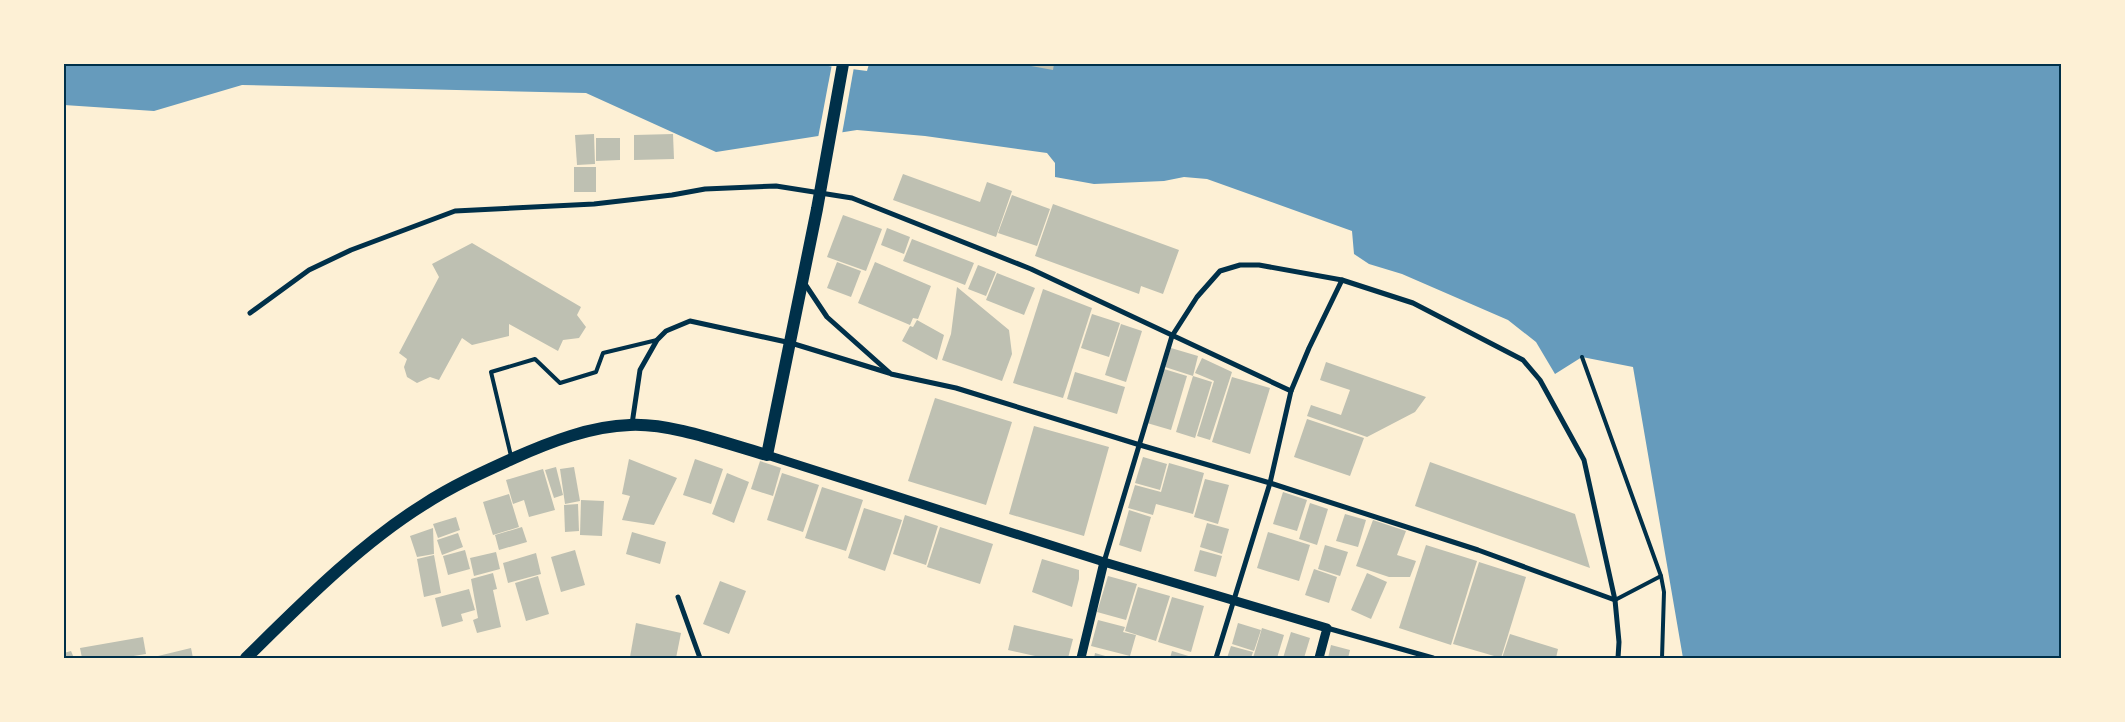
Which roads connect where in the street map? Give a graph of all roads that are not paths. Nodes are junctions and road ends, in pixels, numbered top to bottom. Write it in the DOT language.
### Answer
graph roads {
  1 [pos="843,64"];
  2 [pos="1342,280"];
  3 [pos="803,282"];
  4 [pos="250,313"];
  5 [pos="1172,336"];
  6 [pos="657,340"];
  7 [pos="791,343"];
  8 [pos="1582,357"];
  9 [pos="891,374"];
  10 [pos="1291,391"];
  11 [pos="632,425"];
  12 [pos="1140,445"];
  13 [pos="767,455"];
  14 [pos="512,459"];
  15 [pos="1270,483"];
  16 [pos="1104,562"];
  17 [pos="1661,576"];
  18 [pos="678,597"];
  19 [pos="1233,600"];
  20 [pos="1615,600"];
  21 [pos="1327,628"];
  22 [pos="246,658"];
  23 [pos="700,658"];
  24 [pos="1082,658"];
  25 [pos="1216,658"];
  26 [pos="1320,658"];
  27 [pos="1433,658"];
  28 [pos="1618,658"];
  29 [pos="1662,658"];
  1 -- 3 [label="main road"];
  2 -- 5 [label="street"];
  2 -- 10 [label="street"];
  2 -- 20 [label="street"];
  3 -- 7 [label="main road"];
  3 -- 9 [label="street"];
  4 -- 5 [label="street"];
  5 -- 10 [label="street"];
  5 -- 12 [label="street"];
  6 -- 7 [label="street"];
  6 -- 11 [label="street"];
  6 -- 14 [label="lane"];
  7 -- 9 [label="street"];
  7 -- 13 [label="main road"];
  8 -- 17 [label="lane"];
  9 -- 12 [label="street"];
  10 -- 15 [label="street"];
  11 -- 13 [label="main road"];
  11 -- 14 [label="main road"];
  12 -- 15 [label="street"];
  12 -- 16 [label="street"];
  13 -- 16 [label="street"];
  14 -- 22 [label="main road"];
  15 -- 19 [label="street"];
  15 -- 20 [label="street"];
  16 -- 19 [label="street"];
  16 -- 24 [label="street"];
  17 -- 20 [label="lane"];
  17 -- 29 [label="lane"];
  18 -- 23 [label="street"];
  19 -- 21 [label="street"];
  19 -- 25 [label="street"];
  20 -- 28 [label="street"];
  21 -- 26 [label="street"];
  21 -- 27 [label="street"];
}
